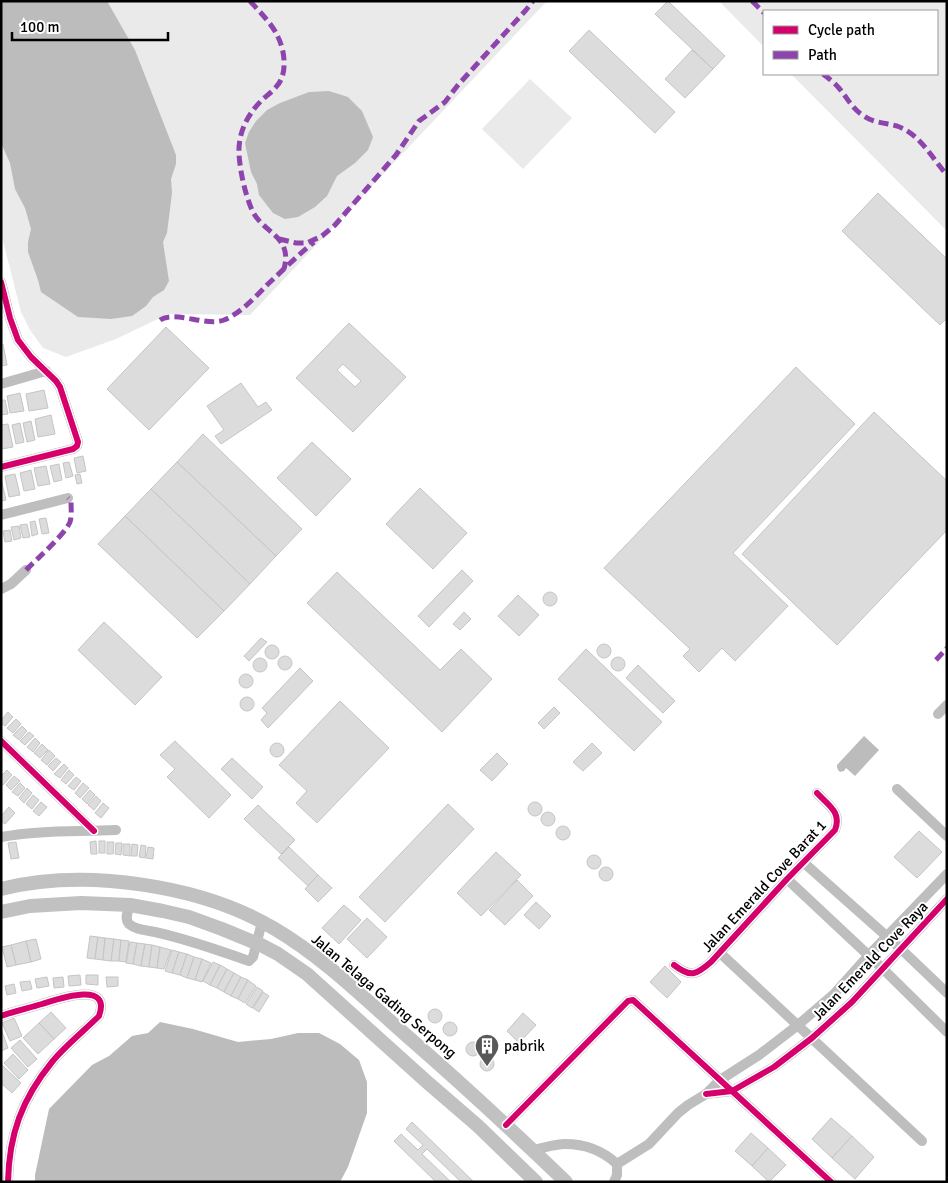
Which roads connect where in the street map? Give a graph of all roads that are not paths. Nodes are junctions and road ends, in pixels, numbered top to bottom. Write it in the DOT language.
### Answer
graph roads {
  1 [pos="1,282"];
  2 [pos="4,303"];
  3 [pos="46,371"];
  4 [pos="1,384"];
  5 [pos="1,467"];
  6 [pos="68,498"];
  7 [pos="1,515"];
  8 [pos="26,570"];
  9 [pos="1,589"];
  10 [pos="947,705"];
  11 [pos="938,714"];
  12 [pos="1,741"];
  13 [pos="897,789"];
  14 [pos="817,792"];
  15 [pos="116,830"];
  16 [pos="94,831"];
  17 [pos="947,836"];
  18 [pos="1,837"];
  19 [pos="803,862"];
  20 [pos="947,874"];
  21 [pos="787,879"];
  22 [pos="1,889"];
  23 [pos="947,899"];
  24 [pos="130,905"];
  25 [pos="1,912"];
  26 [pos="262,922"];
  27 [pos="887,936"];
  28 [pos="257,943"];
  29 [pos="902,948"];
  30 [pos="719,952"];
  31 [pos="868,956"];
  32 [pos="674,965"];
  33 [pos="882,968"];
  34 [pos="947,993"];
  35 [pos="1,1016"];
  36 [pos="798,1025"];
  37 [pos="947,1032"];
  38 [pos="812,1038"];
  39 [pos="441,1065"];
  40 [pos="720,1080"];
  41 [pos="428,1082"];
  42 [pos="732,1091"];
  43 [pos="706,1094"];
  44 [pos="506,1125"];
  45 [pos="922,1141"];
  46 [pos="534,1150"];
  47 [pos="616,1164"];
  48 [pos="8,1182"];
  49 [pos="536,1182"];
  50 [pos="566,1182"];
  51 [pos="614,1182"];
  52 [pos="831,1182"];
  1 -- 2 [label="street"];
  2 -- 3 [label="street"];
  3 -- 4 [label="street"];
  3 -- 5 [label="street"];
  6 -- 7 [label="street"];
  8 -- 9 [label="street"];
  10 -- 11 [label="street"];
  12 -- 16 [label="street"];
  13 -- 17 [label="street"];
  14 -- 19 [label="street, Jalan Emerald Cove Barat 1"];
  15 -- 16 [label="street"];
  16 -- 18 [label="street"];
  19 -- 21 [label="street, Jalan Emerald Cove Barat 1"];
  19 -- 27 [label="street"];
  20 -- 27 [label="street, Jalan Emerald Cove Raya"];
  21 -- 30 [label="street, Jalan Emerald Cove Barat 1"];
  21 -- 31 [label="street"];
  22 -- 26 [label="main road, Jalan Telaga Gading Serpong"];
  23 -- 29 [label="street, Jalan Emerald Cove Raya"];
  24 -- 25 [label="main road"];
  24 -- 28 [label="main road"];
  24 -- 28 [label="street"];
  26 -- 28 [label="street"];
  26 -- 39 [label="main road, Jalan Telaga Gading Serpong"];
  27 -- 29 [label="street"];
  27 -- 31 [label="street, Jalan Emerald Cove Raya"];
  28 -- 41 [label="main road"];
  29 -- 33 [label="street, Jalan Emerald Cove Raya"];
  29 -- 34 [label="street"];
  30 -- 32 [label="street, Jalan Emerald Cove Barat 1"];
  30 -- 36 [label="street"];
  31 -- 33 [label="street"];
  31 -- 36 [label="street, Jalan Emerald Cove Raya"];
  33 -- 37 [label="street"];
  33 -- 38 [label="street, Jalan Emerald Cove Raya"];
  35 -- 48 [label="street"];
  36 -- 38 [label="street"];
  36 -- 40 [label="street, Jalan Emerald Cove Raya"];
  38 -- 42 [label="street, Jalan Emerald Cove Raya"];
  38 -- 45 [label="street"];
  39 -- 41 [label="main road"];
  39 -- 44 [label="main road, Jalan Telaga Gading Serpong"];
  40 -- 42 [label="street"];
  40 -- 43 [label="street, Jalan Emerald Cove Raya"];
  40 -- 44 [label="street"];
  41 -- 49 [label="main road"];
  42 -- 43 [label="street, Jalan Emerald Cove Raya"];
  42 -- 52 [label="street"];
  43 -- 47 [label="street, Jalan Emerald Cove Raya"];
  44 -- 46 [label="main road, Jalan Telaga Gading Serpong"];
  46 -- 47 [label="street"];
  46 -- 50 [label="main road, Jalan Telaga Gading Serpong"];
  47 -- 51 [label="street"];
}
